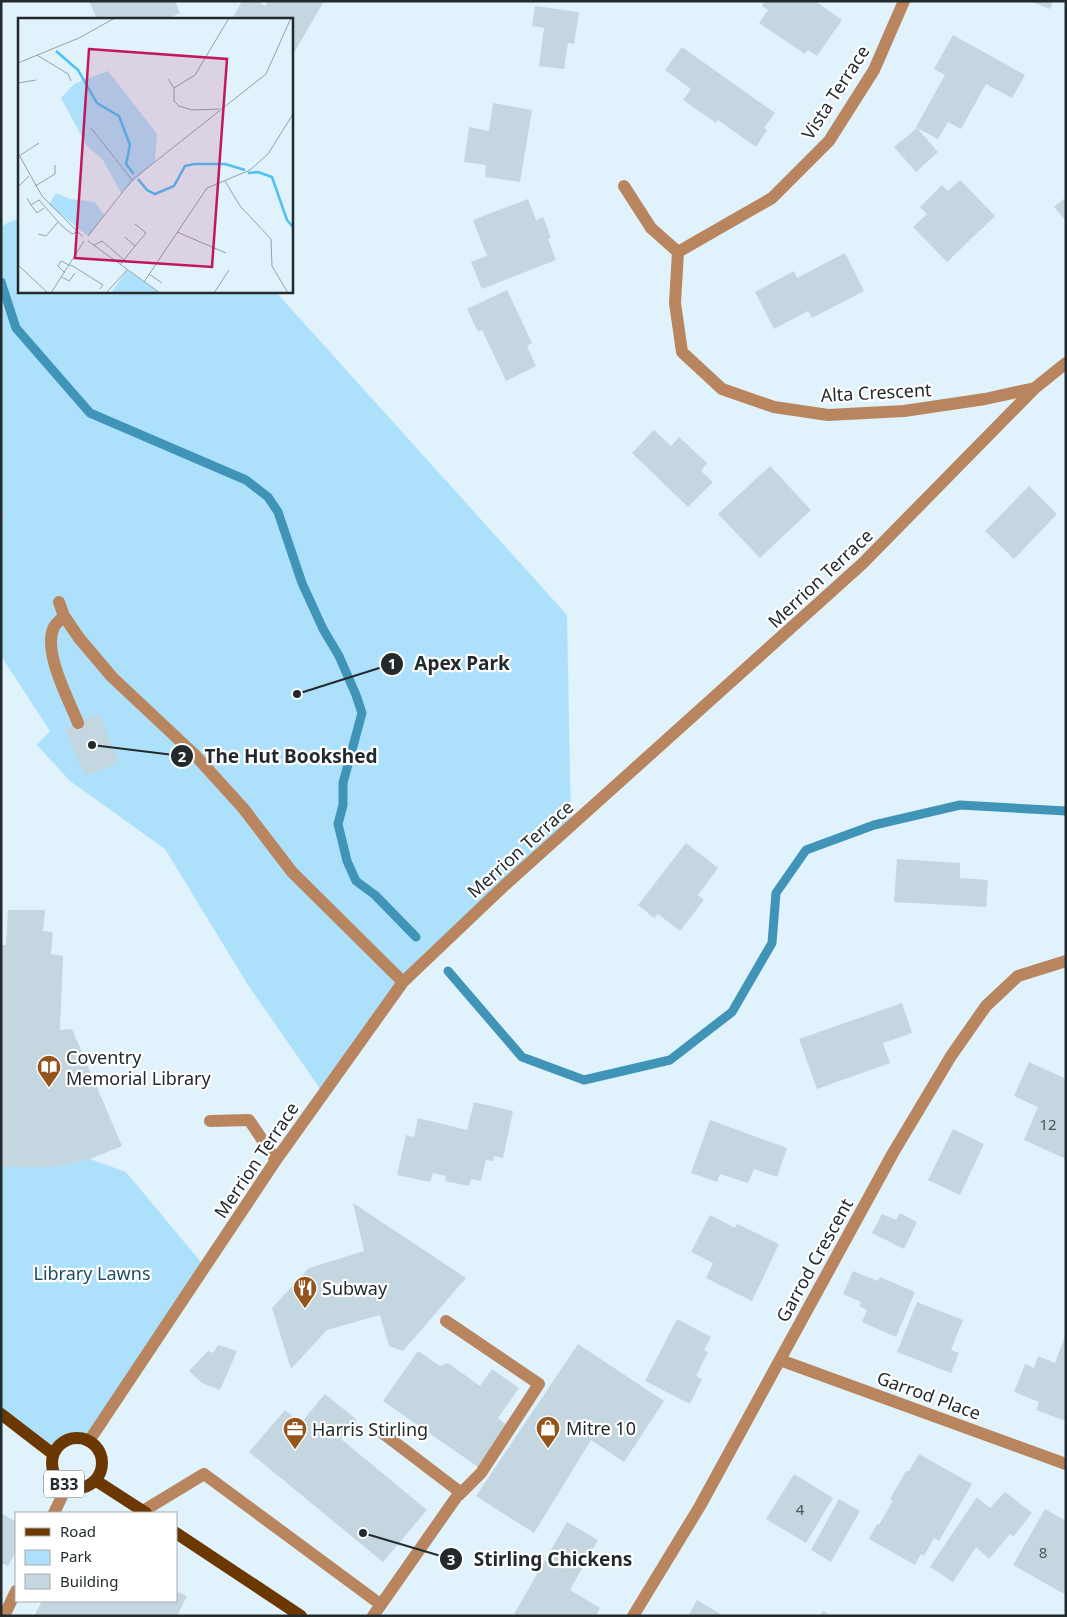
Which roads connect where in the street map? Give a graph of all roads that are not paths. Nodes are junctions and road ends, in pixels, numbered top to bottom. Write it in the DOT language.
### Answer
graph roads {
  1 [pos="904,1"];
  2 [pos="624,186"];
  3 [pos="678,252"];
  4 [pos="1066,363"];
  5 [pos="1035,388"];
  6 [pos="59,602"];
  7 [pos="64,616"];
  8 [pos="78,723"];
  9 [pos="1066,961"];
  10 [pos="403,982"];
  11 [pos="210,1121"];
  12 [pos="276,1160"];
  13 [pos="446,1321"];
  14 [pos="780,1360"];
  15 [pos="3,1418"];
  16 [pos="376,1428"];
  17 [pos="89,1441"];
  18 [pos="53,1454"];
  19 [pos="1066,1464"];
  20 [pos="95,1480"];
  21 [pos="67,1486"];
  22 [pos="459,1495"];
  23 [pos="54,1512"];
  24 [pos="144,1512"];
  25 [pos="178,1534"];
  26 [pos="15,1593"];
  27 [pos="380,1604"];
  28 [pos="4,1616"];
  29 [pos="301,1616"];
  30 [pos="372,1616"];
  31 [pos="633,1616"];
  1 -- 3 [label="street, Vista Terrace"];
  2 -- 3 [label="street"];
  3 -- 5 [label="street, Alta Crescent"];
  4 -- 5 [label="street, Merrion Terrace"];
  5 -- 10 [label="street, Merrion Terrace"];
  6 -- 7 [label="street"];
  7 -- 8 [label="street"];
  7 -- 10 [label="street"];
  9 -- 14 [label="street, Garrod Crescent"];
  10 -- 12 [label="street, Merrion Terrace"];
  11 -- 12 [label="street"];
  12 -- 17 [label="street, Merrion Terrace"];
  13 -- 22 [label="street"];
  14 -- 19 [label="street, Garrod Place"];
  14 -- 31 [label="street, Garrod Crescent"];
  15 -- 18 [label="main road, B33"];
  16 -- 22 [label="street"];
  17 -- 18 [label="main road, B33"];
  17 -- 20 [label="main road, B33"];
  18 -- 21 [label="main road, B33"];
  20 -- 21 [label="main road, B33"];
  20 -- 24 [label="main road, B33"];
  21 -- 23 [label="street"];
  22 -- 27 [label="street"];
  24 -- 27 [label="street"];
  25 -- 29 [label="main road"];
  26 -- 28 [label="street"];
  27 -- 30 [label="street"];
}
